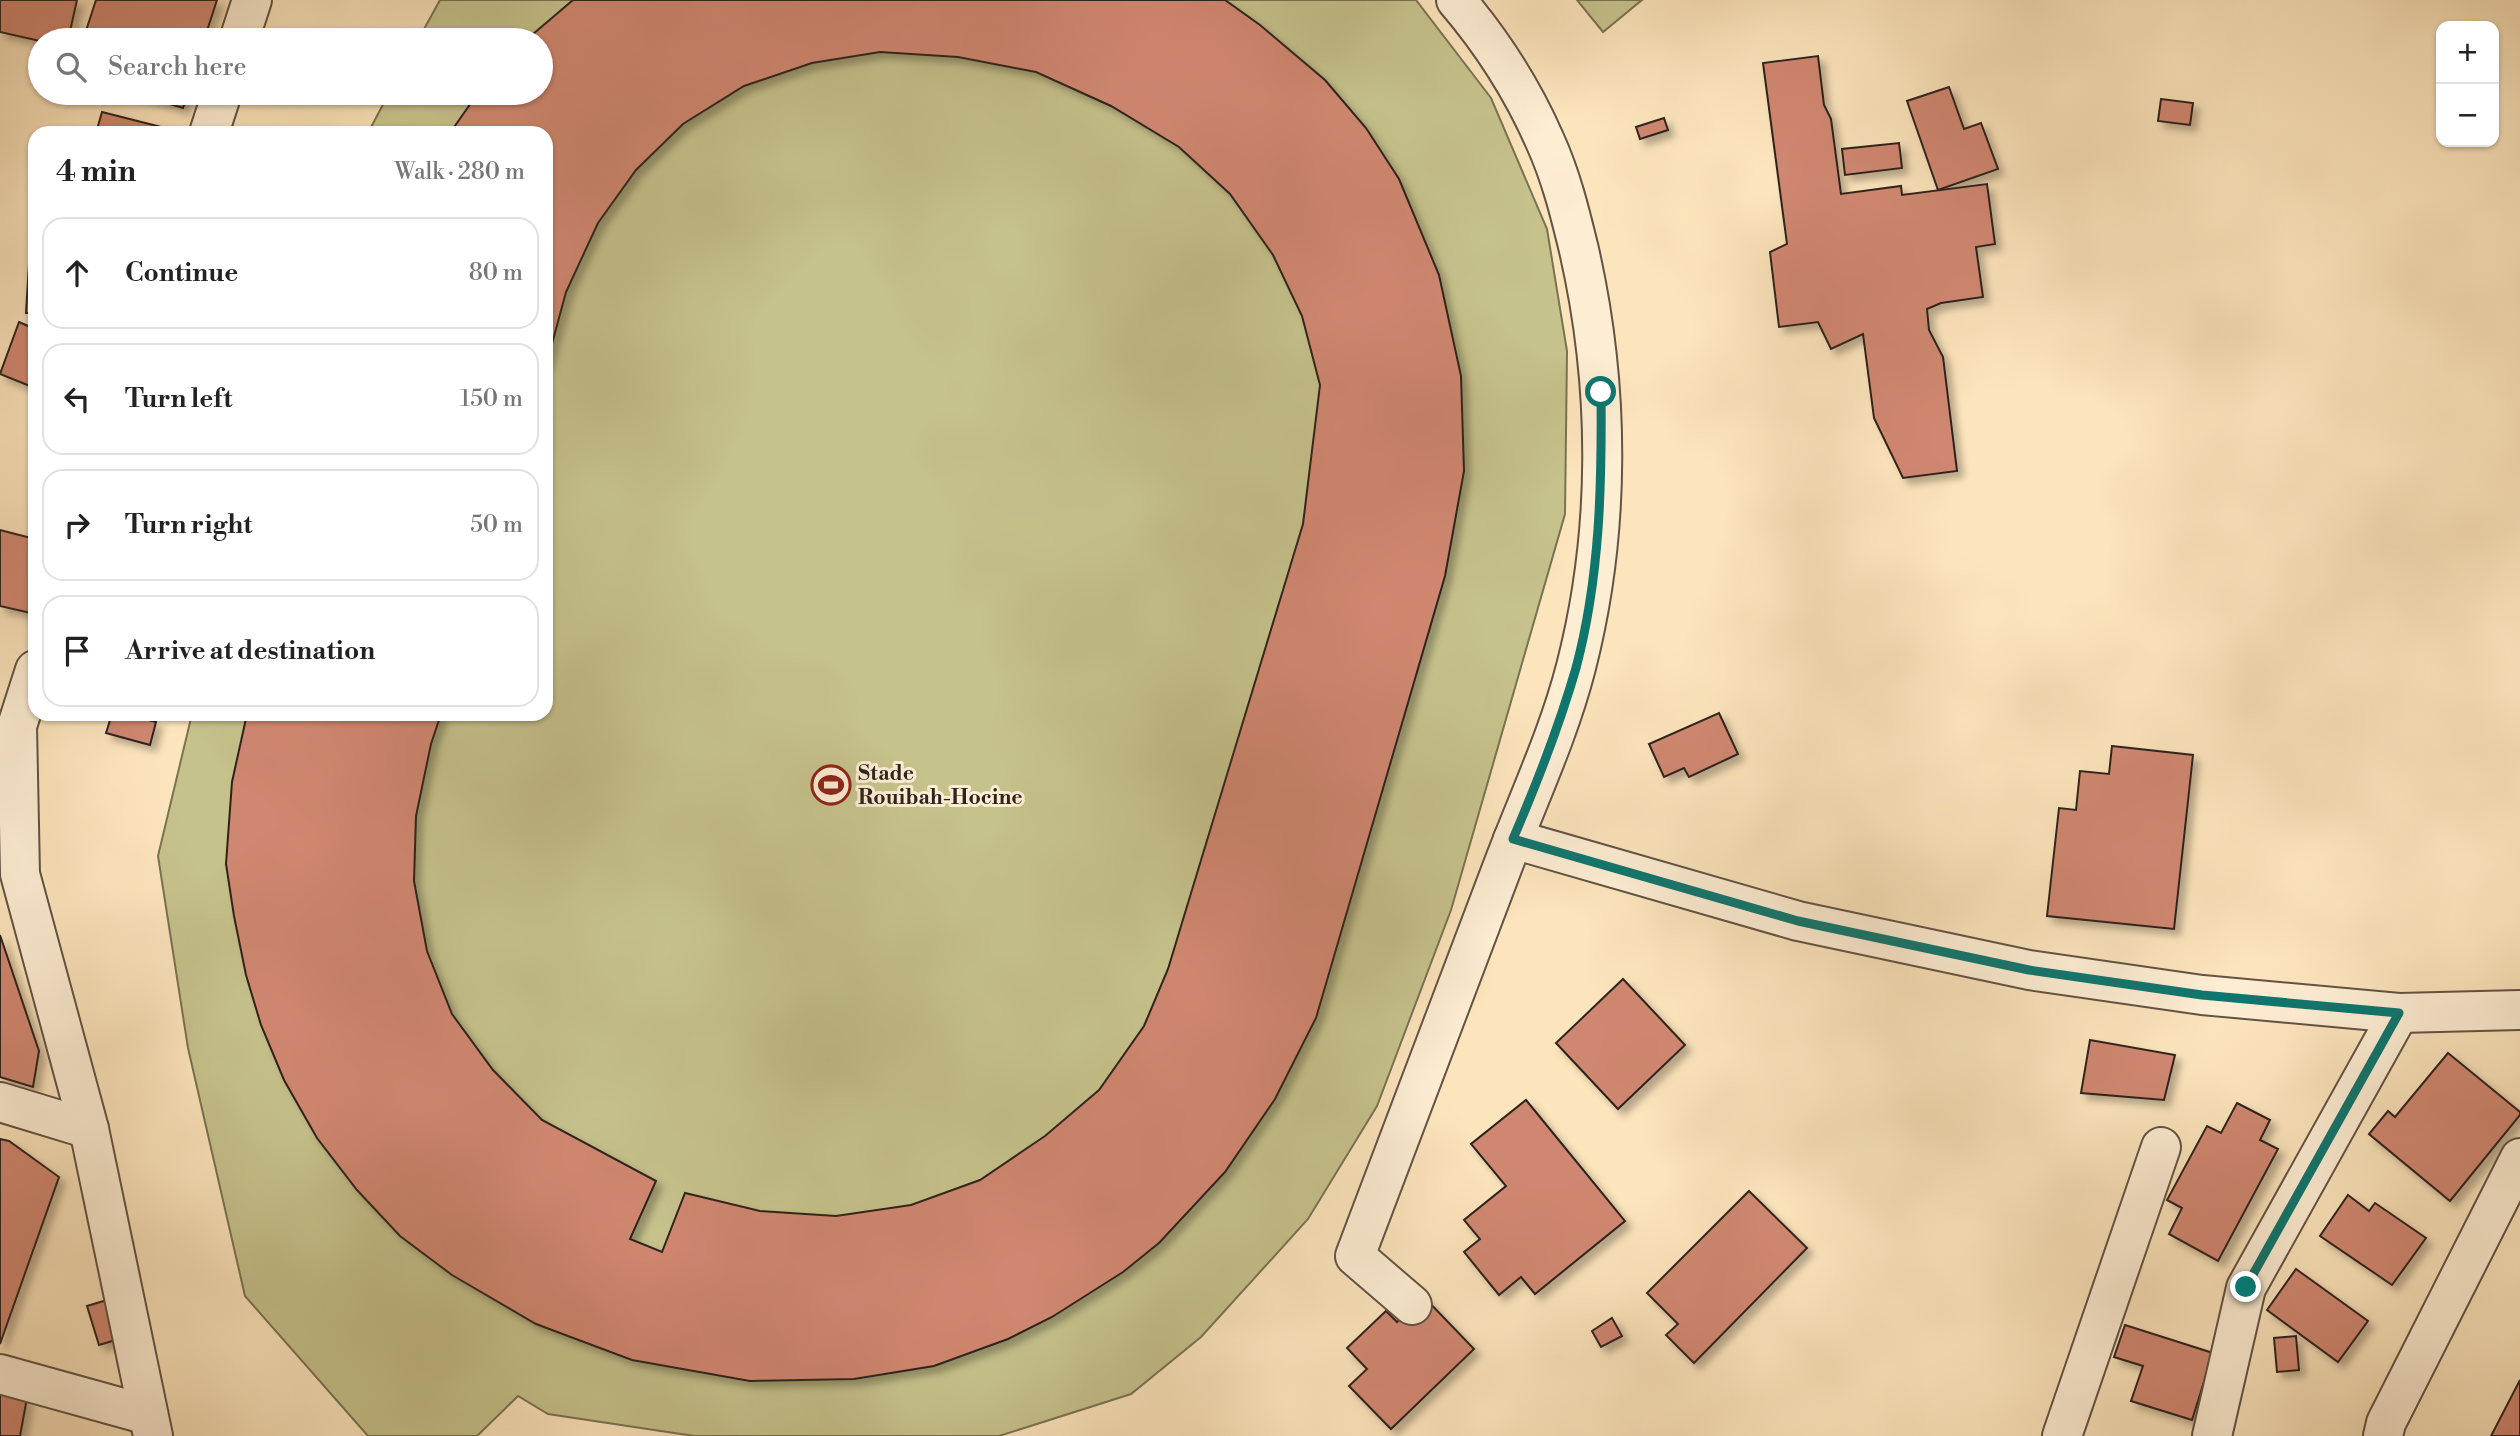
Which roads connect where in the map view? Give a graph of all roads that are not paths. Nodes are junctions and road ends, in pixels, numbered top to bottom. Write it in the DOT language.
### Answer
graph roads {
  1 [pos="252,0"];
  2 [pos="1456,0"];
  3 [pos="243,28"];
  4 [pos="218,105"];
  5 [pos="211,126"];
  6 [pos="28,692"];
  7 [pos="1513,839"];
  8 [pos="10,871"];
  9 [pos="2520,1010"];
  10 [pos="2399,1013"];
  11 [pos="0,1102"];
  12 [pos="89,1129"];
  13 [pos="2161,1147"];
  14 [pos="2520,1158"];
  15 [pos="1412,1306"];
  16 [pos="0,1374"];
  17 [pos="151,1426"];
  18 [pos="2062,1436"];
  19 [pos="2212,1436"];
  20 [pos="2383,1436"];
  1 -- 3 [label="street"];
  2 -- 7 [label="street"];
  4 -- 5 [label="street"];
  6 -- 8 [label="street"];
  7 -- 10 [label="street"];
  7 -- 15 [label="street"];
  8 -- 12 [label="street"];
  9 -- 10 [label="street"];
  10 -- 19 [label="street"];
  11 -- 12 [label="street"];
  12 -- 17 [label="street"];
  13 -- 18 [label="street"];
  14 -- 20 [label="street"];
  16 -- 17 [label="street"];
}
